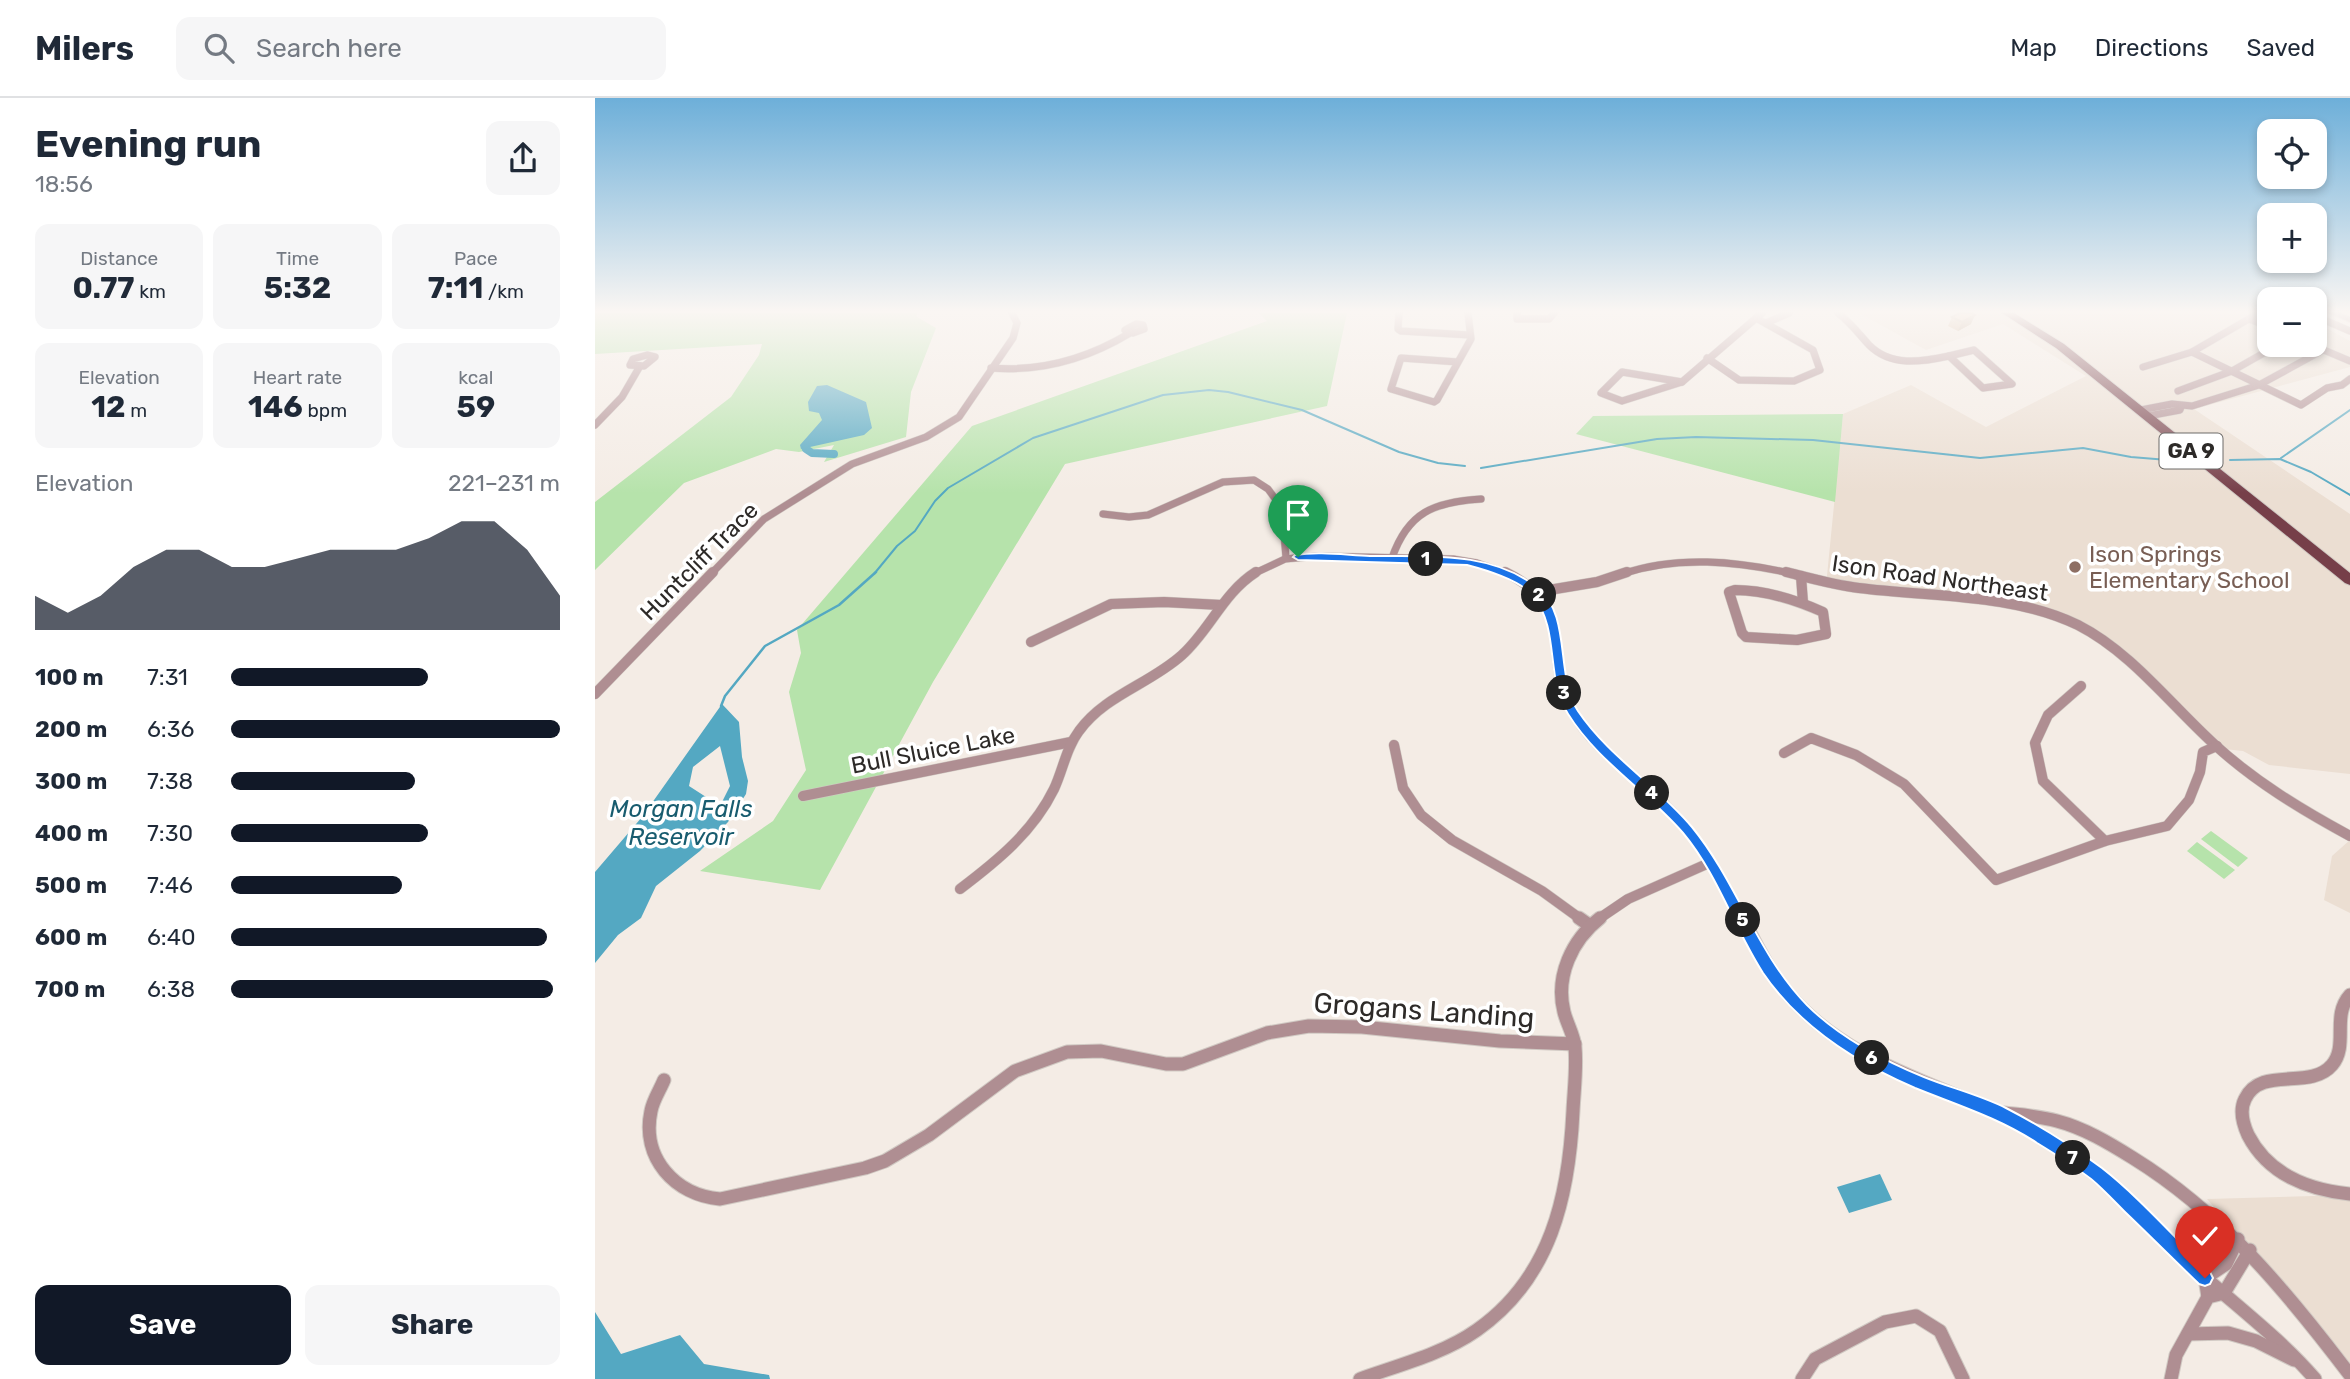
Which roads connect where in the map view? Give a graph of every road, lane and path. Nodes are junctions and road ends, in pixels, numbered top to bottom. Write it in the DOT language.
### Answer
graph roads {
  1 [pos="636,373"];
  2 [pos="988,373"];
  3 [pos="1396,373"];
  4 [pos="1452,373"];
  5 [pos="1621,373"];
  6 [pos="1627,373"];
  7 [pos="1692,373"];
  8 [pos="1728,373"];
  9 [pos="1813,373"];
  10 [pos="1967,373"];
  11 [pos="1999,373"];
  12 [pos="2093,373"];
  13 [pos="2227,373"];
  14 [pos="2235,373"];
  15 [pos="2283,373"];
  16 [pos="2350,379"];
  17 [pos="1682,382"];
  18 [pos="2259,385"];
  19 [pos="2178,390"];
  20 [pos="2144,413"];
  21 [pos="595,425"];
  22 [pos="1481,499"];
  23 [pos="1103,513"];
  24 [pos="1286,558"];
  25 [pos="1392,558"];
  26 [pos="1801,576"];
  27 [pos="2350,580"];
  28 [pos="1537,592"];
  29 [pos="1803,603"];
  30 [pos="1221,605"];
  31 [pos="1031,642"];
  32 [pos="2081,687"];
  33 [pos="595,694"];
  34 [pos="1071,742"];
  35 [pos="1394,745"];
  36 [pos="2217,746"];
  37 [pos="1784,753"];
  38 [pos="803,796"];
  39 [pos="2350,836"];
  40 [pos="2105,841"];
  41 [pos="1709,863"];
  42 [pos="960,889"];
  43 [pos="1589,925"];
  44 [pos="2350,995"];
  45 [pos="1575,1044"];
  46 [pos="664,1080"];
  47 [pos="1999,1112"];
  48 [pos="2350,1195"];
  49 [pos="2238,1239"];
  50 [pos="2250,1250"];
  51 [pos="2205,1278"];
  52 [pos="2224,1293"];
  53 [pos="2208,1297"];
  54 [pos="2188,1334"];
  55 [pos="2303,1363"];
  56 [pos="2350,1375"];
  57 [pos="1360,1379"];
  58 [pos="1802,1379"];
  59 [pos="1963,1379"];
  60 [pos="2171,1379"];
  61 [pos="2315,1379"];
  1 -- 21 [label="street"];
  2 -- 33 [label="street, Huntcliff Trace"];
  3 -- 4 [label="street"];
  5 -- 17 [label="street"];
  6 -- 17 [label="street"];
  7 -- 17 [label="street"];
  8 -- 9 [label="street"];
  10 -- 11 [label="street"];
  12 -- 20 [label="main road, GA 9"];
  13 -- 19 [label="street"];
  14 -- 18 [label="street"];
  15 -- 18 [label="street"];
  16 -- 18 [label="street"];
  18 -- 20 [label="street"];
  20 -- 27 [label="main road, GA 9"];
  22 -- 25 [label="street"];
  23 -- 24 [label="street"];
  24 -- 25 [label="street"];
  24 -- 30 [label="street"];
  25 -- 28 [label="street"];
  26 -- 28 [label="street, Ison Road Northeast"];
  26 -- 29 [label="street"];
  26 -- 36 [label="street, Ison Road Northeast"];
  28 -- 41 [label="street"];
  29 -- 29 [label="street"];
  30 -- 31 [label="street"];
  30 -- 34 [label="street"];
  32 -- 40 [label="street"];
  34 -- 38 [label="street, Bull Sluice Lake"];
  34 -- 42 [label="street"];
  35 -- 43 [label="street"];
  36 -- 39 [label="street, Ison Road Northeast"];
  36 -- 40 [label="street"];
  37 -- 40 [label="street"];
  41 -- 43 [label="street"];
  41 -- 47 [label="street"];
  43 -- 45 [label="street"];
  44 -- 48 [label="street"];
  45 -- 46 [label="street, Grogans Landing"];
  45 -- 57 [label="street"];
  47 -- 49 [label="street"];
  47 -- 51 [label="street"];
  49 -- 50 [label="street"];
  49 -- 51 [label="street"];
  50 -- 52 [label="street"];
  50 -- 56 [label="street"];
  51 -- 52 [label="street"];
  51 -- 53 [label="street"];
  52 -- 53 [label="street"];
  52 -- 55 [label="street"];
  53 -- 54 [label="street"];
  54 -- 55 [label="street"];
  54 -- 60 [label="street"];
  55 -- 61 [label="street"];
  58 -- 59 [label="street"];
}
